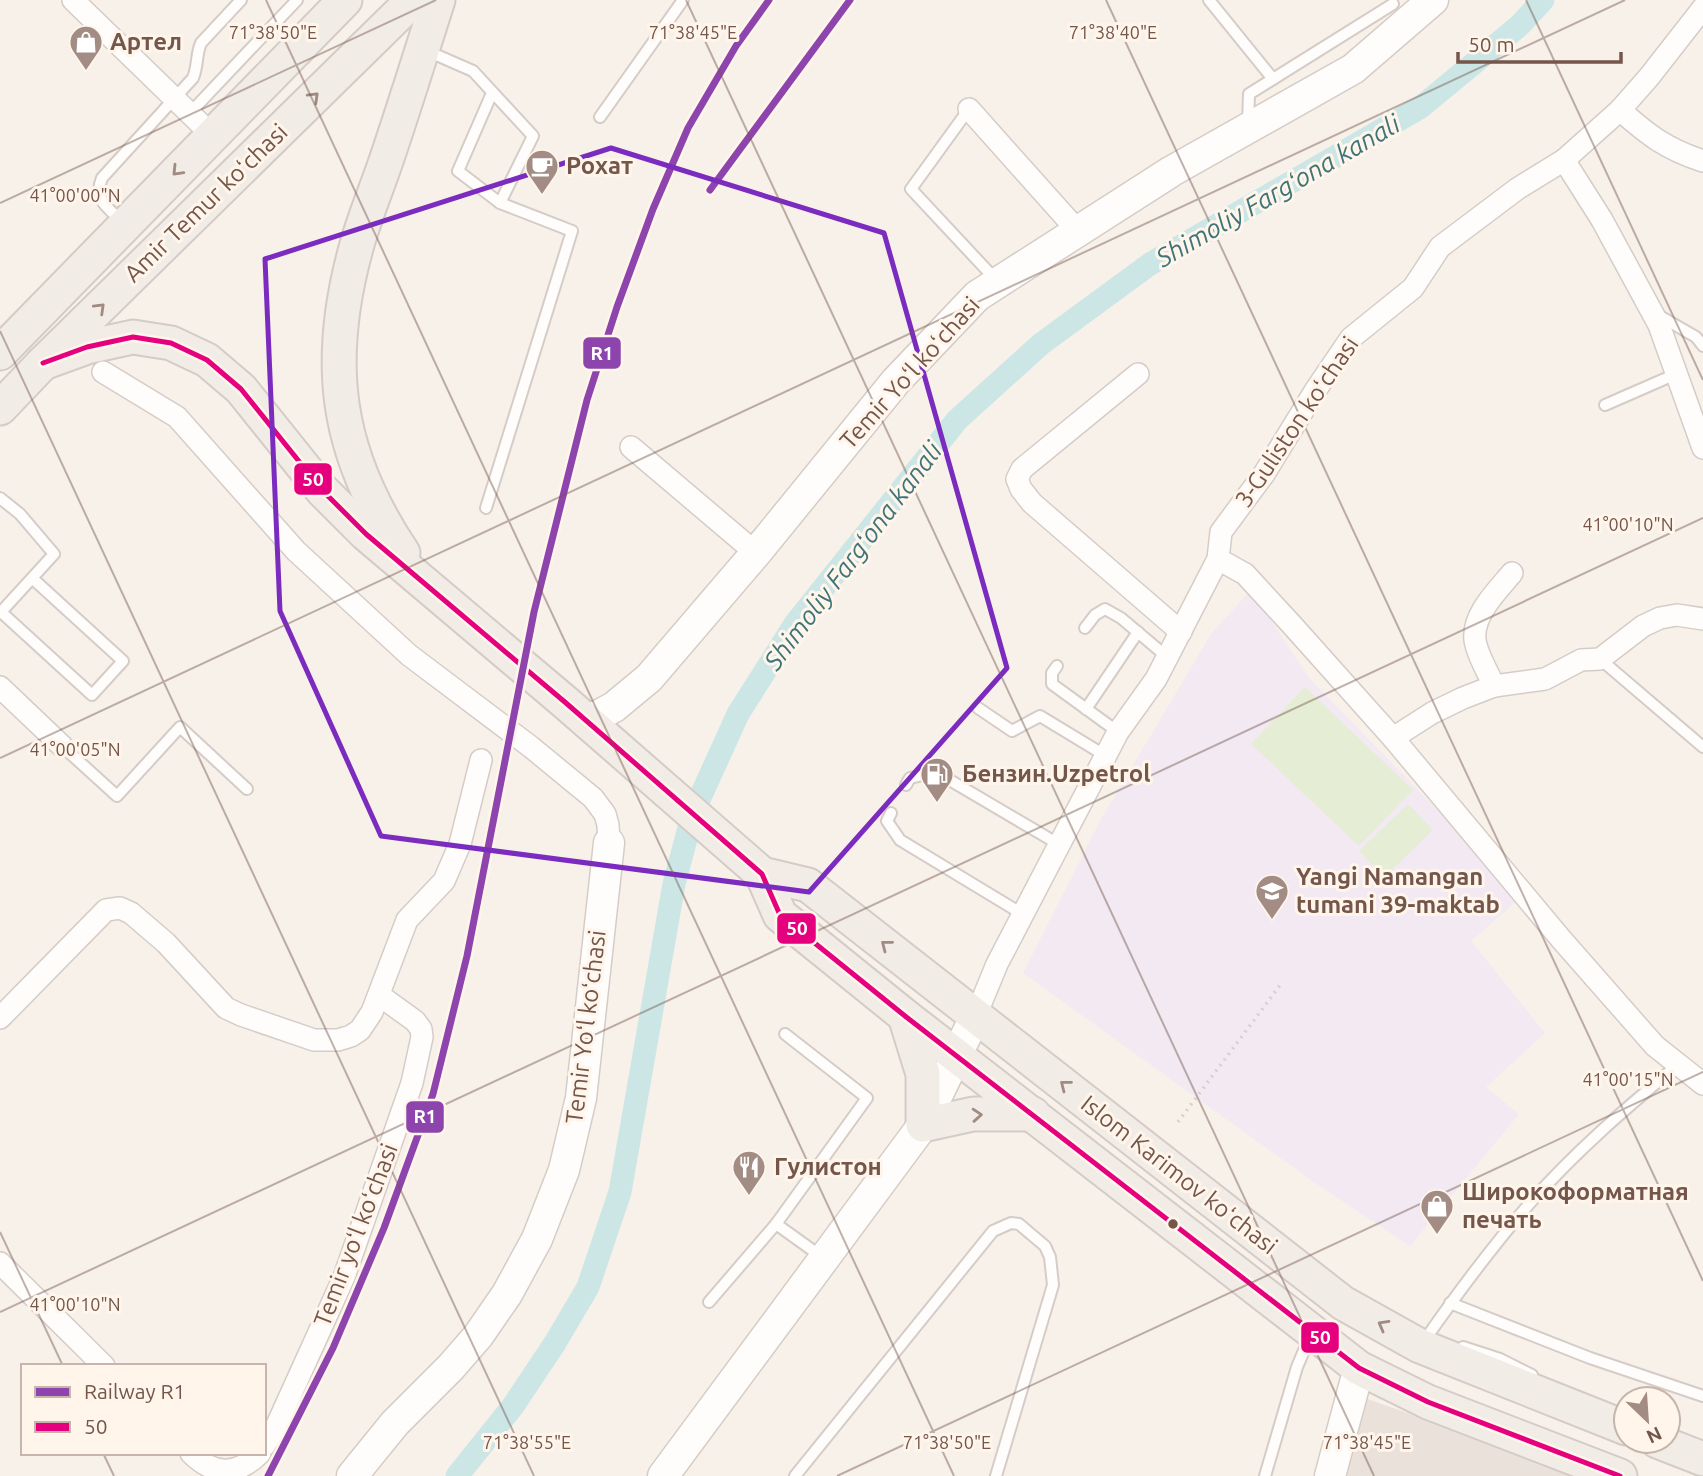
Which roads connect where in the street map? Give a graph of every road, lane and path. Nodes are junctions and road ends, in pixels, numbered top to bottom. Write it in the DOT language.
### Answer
graph roads {
  1 [pos="73,0"];
  2 [pos="241,0"];
  3 [pos="297,0"];
  4 [pos="413,0"];
  5 [pos="438,0"];
  6 [pos="682,0"];
  7 [pos="1209,0"];
  8 [pos="1433,0"];
  9 [pos="341,2"];
  10 [pos="1703,8"];
  11 [pos="1397,9"];
  12 [pos="422,48"];
  13 [pos="1273,79"];
  14 [pos="492,93"];
  15 [pos="969,109"];
  16 [pos="1620,110"];
  17 [pos="192,115"];
  18 [pos="600,117"];
  19 [pos="1248,128"];
  20 [pos="1564,160"];
  21 [pos="1703,161"];
  22 [pos="500,203"];
  23 [pos="125,224"];
  24 [pos="1077,230"];
  25 [pos="998,282"];
  26 [pos="1652,312"];
  27 [pos="1703,346"];
  28 [pos="0,353"];
  29 [pos="43,363"];
  30 [pos="103,372"];
  31 [pos="1676,373"];
  32 [pos="1138,374"];
  33 [pos="1605,405"];
  34 [pos="0,408"];
  35 [pos="631,447"];
  36 [pos="1703,448"];
  37 [pos="0,498"];
  38 [pos="486,508"];
  39 [pos="756,553"];
  40 [pos="1218,559"];
  41 [pos="1512,573"];
  42 [pos="32,578"];
  43 [pos="443,600"];
  44 [pos="0,613"];
  45 [pos="1703,619"];
  46 [pos="1085,628"];
  47 [pos="1138,632"];
  48 [pos="1181,632"];
  49 [pos="1166,656"];
  50 [pos="1600,659"];
  51 [pos="1057,666"];
  52 [pos="1494,686"];
  53 [pos="0,687"];
  54 [pos="978,708"];
  55 [pos="1086,709"];
  56 [pos="576,713"];
  57 [pos="1118,732"];
  58 [pos="1393,738"];
  59 [pos="62,746"];
  60 [pos="1703,747"];
  61 [pos="1106,756"];
  62 [pos="481,760"];
  63 [pos="906,785"];
  64 [pos="247,789"];
  65 [pos="891,813"];
  66 [pos="608,843"];
  67 [pos="1060,845"];
  68 [pos="762,874"];
  69 [pos="1024,915"];
  70 [pos="1282,984"];
  71 [pos="379,995"];
  72 [pos="976,1015"];
  73 [pos="905,1016"];
  74 [pos="0,1018"];
  75 [pos="785,1034"];
  76 [pos="957,1055"];
  77 [pos="1679,1064"];
  78 [pos="1701,1081"];
  79 [pos="1032,1114"];
  80 [pos="1178,1122"];
  81 [pos="923,1125"];
  82 [pos="776,1224"];
  83 [pos="824,1258"];
  84 [pos="0,1263"];
  85 [pos="709,1303"];
  86 [pos="1450,1303"];
  87 [pos="1312,1332"];
  88 [pos="1427,1349"];
  89 [pos="101,1364"];
  90 [pos="1359,1368"];
  91 [pos="1537,1378"];
  92 [pos="1548,1385"];
  93 [pos="1703,1396"];
  94 [pos="1576,1409"];
  95 [pos="1612,1423"];
  96 [pos="266,1443"];
  97 [pos="1682,1451"];
  98 [pos="258,1455"];
  99 [pos="198,1460"];
  100 [pos="1703,1460"];
  101 [pos="671,1473"];
  102 [pos="800,1475"];
  103 [pos="352,1476"];
  104 [pos="996,1476"];
  105 [pos="1265,1476"];
  106 [pos="1330,1476"];
  107 [pos="1620,1476"];
  1 -- 17 [label="street"];
  2 -- 17 [label="lane"];
  3 -- 17 [label="lane"];
  29 -- 4 [label="main road, Amir Temur koʻchasi, one-way"];
  5 -- 12 [label="main road"];
  6 -- 18 [label="lane"];
  7 -- 13 [label="lane"];
  8 -- 11 [label="street, Temir Yoʻl koʻchasi"];
  9 -- 17 [label="main road, Amir Temur koʻchasi"];
  10 -- 16 [label="street, 3-Guliston koʻchasi"];
  11 -- 13 [label="lane"];
  11 -- 19 [label="street, Temir Yoʻl koʻchasi"];
  12 -- 14 [label="lane"];
  12 -- 43 [label="main road"];
  13 -- 19 [label="lane"];
  14 -- 22 [label="lane"];
  14 -- 22 [label="lane"];
  15 -- 24 [label="street"];
  15 -- 25 [label="lane"];
  16 -- 20 [label="street, 3-Guliston koʻchasi"];
  16 -- 21 [label="street"];
  17 -- 23 [label="main road, Amir Temur koʻchasi, one-way"];
  17 -- 23 [label="lane"];
  19 -- 24 [label="street, Temir Yoʻl koʻchasi"];
  20 -- 26 [label="street"];
  20 -- 40 [label="street, 3-Guliston koʻchasi"];
  22 -- 38 [label="lane"];
  23 -- 28 [label="main road, Amir Temur koʻchasi"];
  24 -- 25 [label="street, Temir Yoʻl koʻchasi"];
  25 -- 39 [label="street, Temir Yoʻl koʻchasi"];
  26 -- 27 [label="lane"];
  26 -- 31 [label="street"];
  29 -- 34 [label="main road, Amir Temur koʻchasi"];
  29 -- 43 [label="main road"];
  30 -- 66 [label="street"];
  31 -- 33 [label="lane"];
  31 -- 36 [label="street"];
  32 -- 48 [label="street"];
  35 -- 39 [label="street"];
  37 -- 42 [label="lane"];
  39 -- 56 [label="street, Temir Yoʻl koʻchasi"];
  40 -- 48 [label="street, 3-Guliston koʻchasi"];
  40 -- 58 [label="street"];
  41 -- 52 [label="street"];
  42 -- 44 [label="lane"];
  42 -- 44 [label="lane"];
  43 -- 56 [label="main road, Islom Karimov koʻchasi"];
  45 -- 50 [label="street"];
  46 -- 47 [label="lane"];
  47 -- 49 [label="lane"];
  47 -- 55 [label="lane"];
  48 -- 49 [label="street, 3-Guliston koʻchasi"];
  49 -- 57 [label="street, 3-Guliston koʻchasi"];
  50 -- 52 [label="street"];
  50 -- 60 [label="lane"];
  51 -- 55 [label="lane"];
  52 -- 58 [label="street"];
  53 -- 59 [label="street"];
  54 -- 61 [label="lane"];
  55 -- 57 [label="lane"];
  56 -- 68 [label="main road, Islom Karimov koʻchasi"];
  57 -- 61 [label="street, 3-Guliston koʻchasi"];
  58 -- 77 [label="street"];
  59 -- 64 [label="lane"];
  61 -- 67 [label="street, 3-Guliston koʻchasi"];
  62 -- 71 [label="street"];
  63 -- 67 [label="lane"];
  65 -- 69 [label="lane"];
  66 -- 103 [label="street, Temir Yoʻl koʻchasi"];
  67 -- 69 [label="street, 3-Guliston koʻchasi"];
  72 -- 68 [label="main road, Islom Karimov koʻchasi, one-way"];
  68 -- 73 [label="main road, Islom Karimov koʻchasi"];
  69 -- 72 [label="street, 3-Guliston koʻchasi"];
  70 -- 80 [label="path"];
  71 -- 74 [label="street"];
  71 -- 96 [label="street, Temir yoʻl koʻchasi"];
  72 -- 76 [label="street"];
  88 -- 72 [label="main road, Islom Karimov koʻchasi, one-way"];
  73 -- 76 [label="main road, Islom Karimov koʻchasi"];
  73 -- 81 [label="main road"];
  75 -- 82 [label="lane"];
  76 -- 79 [label="main road, Islom Karimov koʻchasi"];
  76 -- 81 [label="street"];
  77 -- 78 [label="street"];
  77 -- 86 [label="lane"];
  81 -- 79 [label="main road, one-way"];
  79 -- 87 [label="main road, Islom Karimov koʻchasi"];
  81 -- 83 [label="street"];
  82 -- 83 [label="lane"];
  82 -- 85 [label="lane"];
  83 -- 101 [label="street"];
  84 -- 89 [label="street"];
  86 -- 88 [label="lane"];
  86 -- 93 [label="lane"];
  87 -- 90 [label="main road, Islom Karimov koʻchasi"];
  87 -- 105 [label="lane"];
  88 -- 91 [label="lane"];
  88 -- 94 [label="main road, Islom Karimov koʻchasi"];
  90 -- 106 [label="street"];
  90 -- 107 [label="main road, Islom Karimov koʻchasi"];
  92 -- 94 [label="lane"];
  94 -- 95 [label="main road, Islom Karimov koʻchasi"];
  97 -- 100 [label="main road"];
  98 -- 99 [label="street"];
  102 -- 104 [label="lane"];
}
